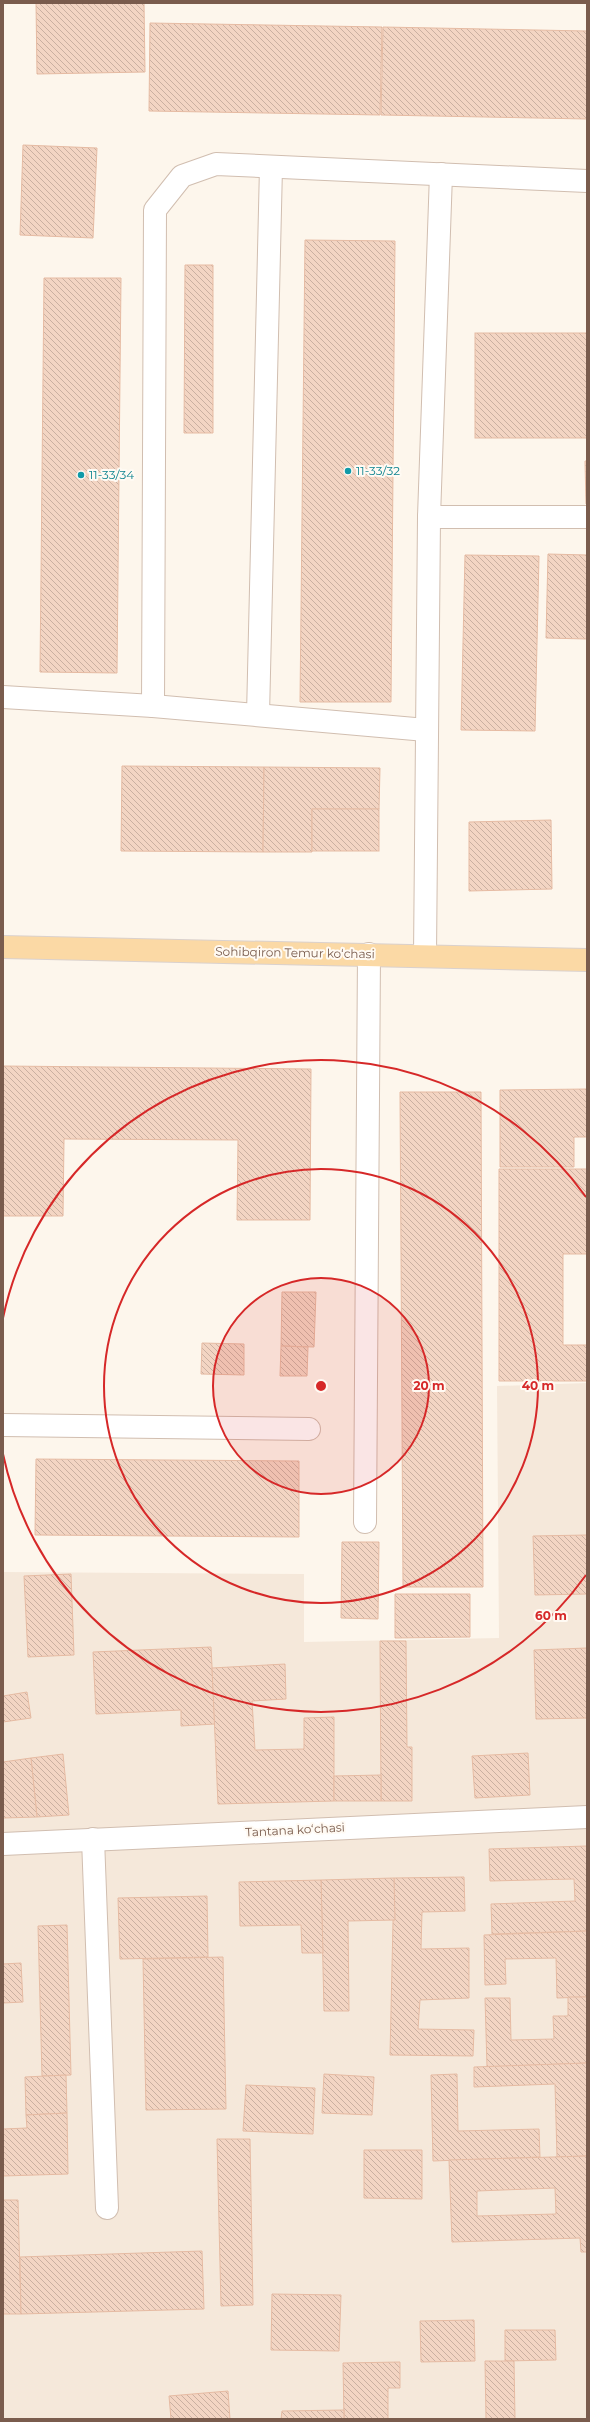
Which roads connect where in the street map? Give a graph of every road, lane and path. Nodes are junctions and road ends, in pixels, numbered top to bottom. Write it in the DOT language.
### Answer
graph roads {
  1 [pos="271,167"];
  2 [pos="441,174"];
  3 [pos="587,181"];
  4 [pos="429,517"];
  5 [pos="587,517"];
  6 [pos="3,697"];
  7 [pos="154,706"];
  8 [pos="258,715"];
  9 [pos="426,730"];
  10 [pos="3,947"];
  11 [pos="369,954"];
  12 [pos="425,956"];
  13 [pos="587,960"];
  14 [pos="3,1425"];
  15 [pos="308,1429"];
  16 [pos="365,1522"];
  17 [pos="587,1817"];
  18 [pos="93,1839"];
  19 [pos="3,1844"];
  20 [pos="107,2208"];
  1 -- 2 [label="street"];
  1 -- 7 [label="street"];
  1 -- 8 [label="street"];
  2 -- 3 [label="street"];
  2 -- 4 [label="street"];
  4 -- 5 [label="street"];
  4 -- 9 [label="street"];
  6 -- 7 [label="street"];
  7 -- 8 [label="street"];
  8 -- 9 [label="street"];
  9 -- 12 [label="street"];
  10 -- 11 [label="main road, Sohibqiron Temur koʻchasi"];
  11 -- 12 [label="main road, Sohibqiron Temur koʻchasi"];
  11 -- 16 [label="street"];
  12 -- 13 [label="main road, Sohibqiron Temur koʻchasi"];
  14 -- 15 [label="street"];
  17 -- 18 [label="street, Tantana koʻchasi"];
  18 -- 19 [label="street, Tantana koʻchasi"];
  18 -- 20 [label="street"];
}
